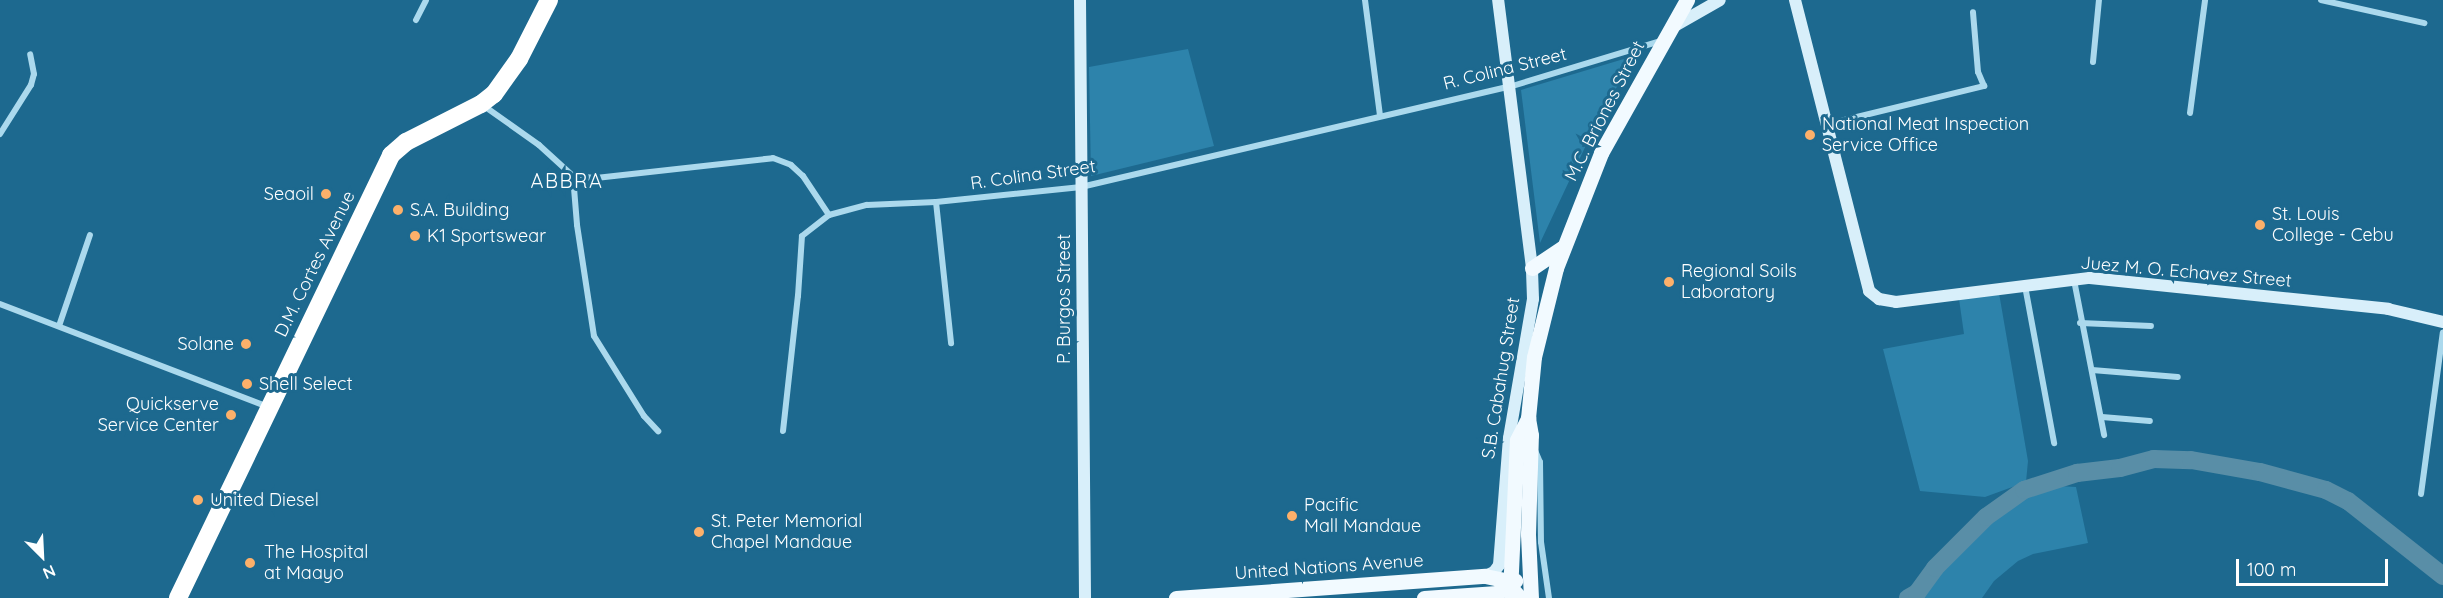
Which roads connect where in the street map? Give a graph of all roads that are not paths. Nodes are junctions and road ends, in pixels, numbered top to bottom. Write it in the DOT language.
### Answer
graph roads {
  1 [pos="426,0"];
  2 [pos="549,0"];
  3 [pos="1080,0"];
  4 [pos="1365,0"];
  5 [pos="1498,0"];
  6 [pos="1687,0"];
  7 [pos="1720,0"];
  8 [pos="1795,0"];
  9 [pos="2099,0"];
  10 [pos="2205,0"];
  11 [pos="2321,0"];
  12 [pos="1973,12"];
  13 [pos="416,20"];
  14 [pos="2424,23"];
  15 [pos="1666,34"];
  16 [pos="30,54"];
  17 [pos="2093,62"];
  18 [pos="1509,87"];
  19 [pos="481,104"];
  20 [pos="2190,113"];
  21 [pos="1380,116"];
  22 [pos="1828,124"];
  23 [pos="0,134"];
  24 [pos="573,176"];
  25 [pos="1081,187"];
  26 [pos="936,202"];
  27 [pos="830,215"];
  28 [pos="90,235"];
  29 [pos="1562,248"];
  30 [pos="1533,268"];
  31 [pos="2073,278"];
  32 [pos="2025,286"];
  33 [pos="0,304"];
  34 [pos="2443,322"];
  35 [pos="2080,323"];
  36 [pos="59,326"];
  37 [pos="2151,326"];
  38 [pos="2443,332"];
  39 [pos="951,343"];
  40 [pos="2092,370"];
  41 [pos="2178,377"];
  42 [pos="269,407"];
  43 [pos="2102,417"];
  44 [pos="1528,418"];
  45 [pos="2150,421"];
  46 [pos="658,431"];
  47 [pos="783,431"];
  48 [pos="2104,435"];
  49 [pos="1531,443"];
  50 [pos="2054,443"];
  51 [pos="2421,494"];
  52 [pos="1529,551"];
  53 [pos="1485,576"];
  54 [pos="1514,594"];
  55 [pos="178,598"];
  56 [pos="1085,598"];
  57 [pos="1176,598"];
  58 [pos="1424,598"];
  59 [pos="1531,598"];
  60 [pos="1549,598"];
  1 -- 13 [label="street"];
  2 -- 19 [label="highway, D.M. Cortes Avenue"];
  3 -- 25 [label="street, P. Burgos Street"];
  4 -- 21 [label="street"];
  5 -- 18 [label="street, S.B. Cabahug Street"];
  6 -- 15 [label="main road, M.C. Briones Street"];
  7 -- 15 [label="street"];
  8 -- 22 [label="street, Juez M. O. Echavez Street"];
  9 -- 17 [label="street"];
  10 -- 20 [label="street"];
  11 -- 14 [label="street"];
  12 -- 22 [label="street"];
  15 -- 18 [label="street, R. Colina Street"];
  15 -- 29 [label="main road, M.C. Briones Street"];
  16 -- 23 [label="street"];
  18 -- 21 [label="street, R. Colina Street"];
  18 -- 30 [label="street, S.B. Cabahug Street"];
  19 -- 24 [label="street"];
  19 -- 42 [label="highway, D.M. Cortes Avenue"];
  21 -- 25 [label="street, R. Colina Street"];
  22 -- 32 [label="street, Juez M. O. Echavez Street"];
  24 -- 27 [label="street"];
  24 -- 46 [label="street"];
  25 -- 26 [label="street, R. Colina Street"];
  25 -- 56 [label="street, P. Burgos Street"];
  26 -- 27 [label="street, R. Colina Street"];
  26 -- 39 [label="street"];
  27 -- 47 [label="street"];
  28 -- 36 [label="street"];
  29 -- 30 [label="main road"];
  29 -- 44 [label="main road, M.C. Briones Street"];
  30 -- 53 [label="street, S.B. Cabahug Street"];
  31 -- 32 [label="street, Juez M. O. Echavez Street"];
  31 -- 34 [label="street, Juez M. O. Echavez Street"];
  31 -- 35 [label="street"];
  32 -- 50 [label="street"];
  33 -- 36 [label="street"];
  35 -- 37 [label="street"];
  35 -- 40 [label="street"];
  36 -- 42 [label="street"];
  38 -- 51 [label="street"];
  40 -- 41 [label="street"];
  40 -- 43 [label="street"];
  42 -- 55 [label="highway, D.M. Cortes Avenue"];
  43 -- 45 [label="street"];
  43 -- 48 [label="street"];
  44 -- 49 [label="main road, M.C. Briones Street"];
  44 -- 54 [label="main road, M.C. Briones Street"];
  49 -- 52 [label="main road, M.C. Briones Street"];
  49 -- 60 [label="street"];
  52 -- 54 [label="main road"];
  52 -- 59 [label="main road, M.C. Briones Street"];
  53 -- 54 [label="main road"];
  53 -- 57 [label="main road, United Nations Avenue"];
  54 -- 58 [label="main road, United Nations Avenue"];
}
